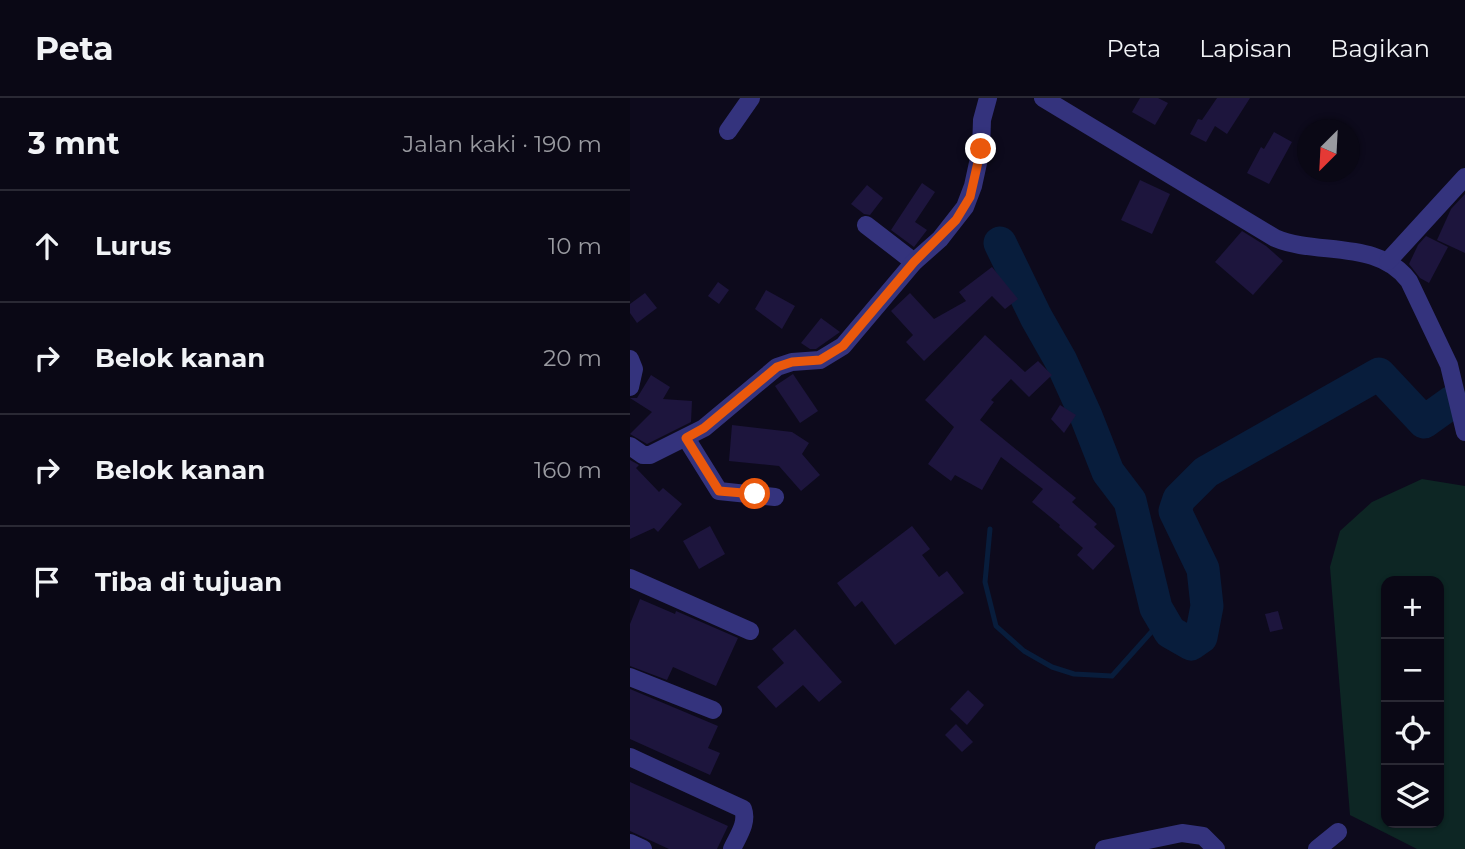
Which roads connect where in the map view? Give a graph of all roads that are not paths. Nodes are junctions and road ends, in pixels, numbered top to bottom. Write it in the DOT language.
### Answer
graph roads {
  1 [pos="751,98"];
  2 [pos="988,98"];
  3 [pos="1043,98"];
  4 [pos="728,131"];
  5 [pos="1465,177"];
  6 [pos="866,225"];
  7 [pos="1388,261"];
  8 [pos="914,262"];
  9 [pos="630,359"];
  10 [pos="630,387"];
  11 [pos="1464,427"];
  12 [pos="686,438"];
  13 [pos="630,446"];
  14 [pos="775,497"];
  15 [pos="630,578"];
  16 [pos="750,631"];
  17 [pos="630,677"];
  18 [pos="713,710"];
  19 [pos="630,757"];
  20 [pos="1338,832"];
  21 [pos="630,843"];
  22 [pos="643,849"];
  23 [pos="732,849"];
  24 [pos="1104,849"];
  25 [pos="1216,849"];
  26 [pos="1317,849"];
  1 -- 4 [label="street"];
  2 -- 8 [label="street"];
  3 -- 7 [label="street"];
  5 -- 7 [label="street"];
  6 -- 8 [label="street"];
  7 -- 11 [label="street"];
  8 -- 12 [label="street"];
  9 -- 10 [label="street"];
  12 -- 13 [label="street"];
  12 -- 14 [label="street"];
  15 -- 16 [label="street"];
  17 -- 18 [label="street"];
  19 -- 23 [label="street"];
  20 -- 26 [label="street"];
  21 -- 22 [label="street"];
  24 -- 25 [label="street"];
}
